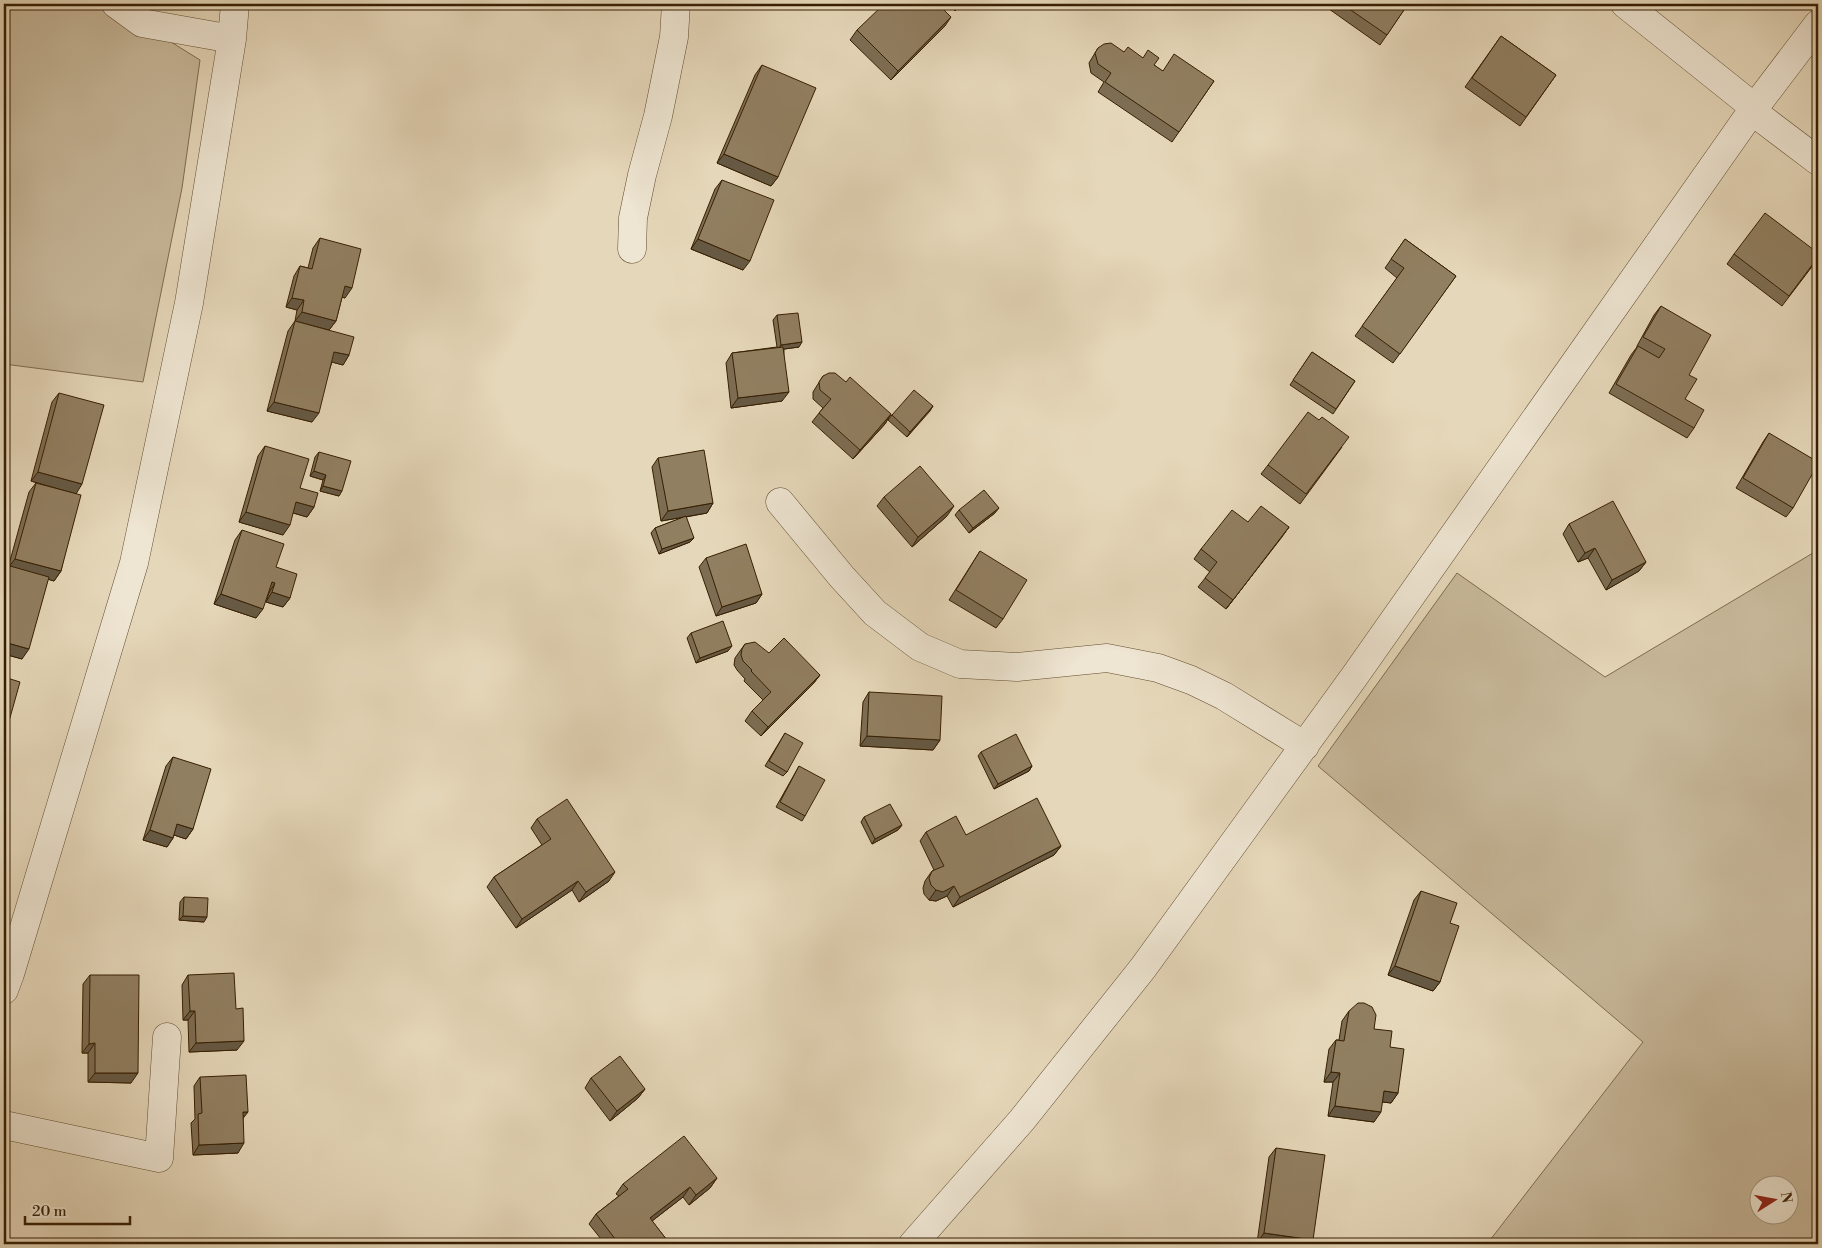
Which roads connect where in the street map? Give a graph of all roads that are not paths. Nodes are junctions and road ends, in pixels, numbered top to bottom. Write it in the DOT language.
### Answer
graph roads {
  1 [pos="116,4"];
  2 [pos="235,4"];
  3 [pos="676,4"];
  4 [pos="1625,4"];
  5 [pos="1818,24"];
  6 [pos="232,40"];
  7 [pos="1753,109"];
  8 [pos="1818,161"];
  9 [pos="632,249"];
  10 [pos="780,502"];
  11 [pos="1305,746"];
  12 [pos="4,990"];
  13 [pos="168,1037"];
  14 [pos="4,1125"];
  15 [pos="913,1244"];
  1 -- 6 [label="street"];
  2 -- 6 [label="street"];
  3 -- 9 [label="street"];
  4 -- 7 [label="street"];
  5 -- 7 [label="street"];
  6 -- 12 [label="street"];
  7 -- 8 [label="street"];
  7 -- 11 [label="street"];
  10 -- 11 [label="street"];
  11 -- 15 [label="street"];
  13 -- 14 [label="street"];
}
